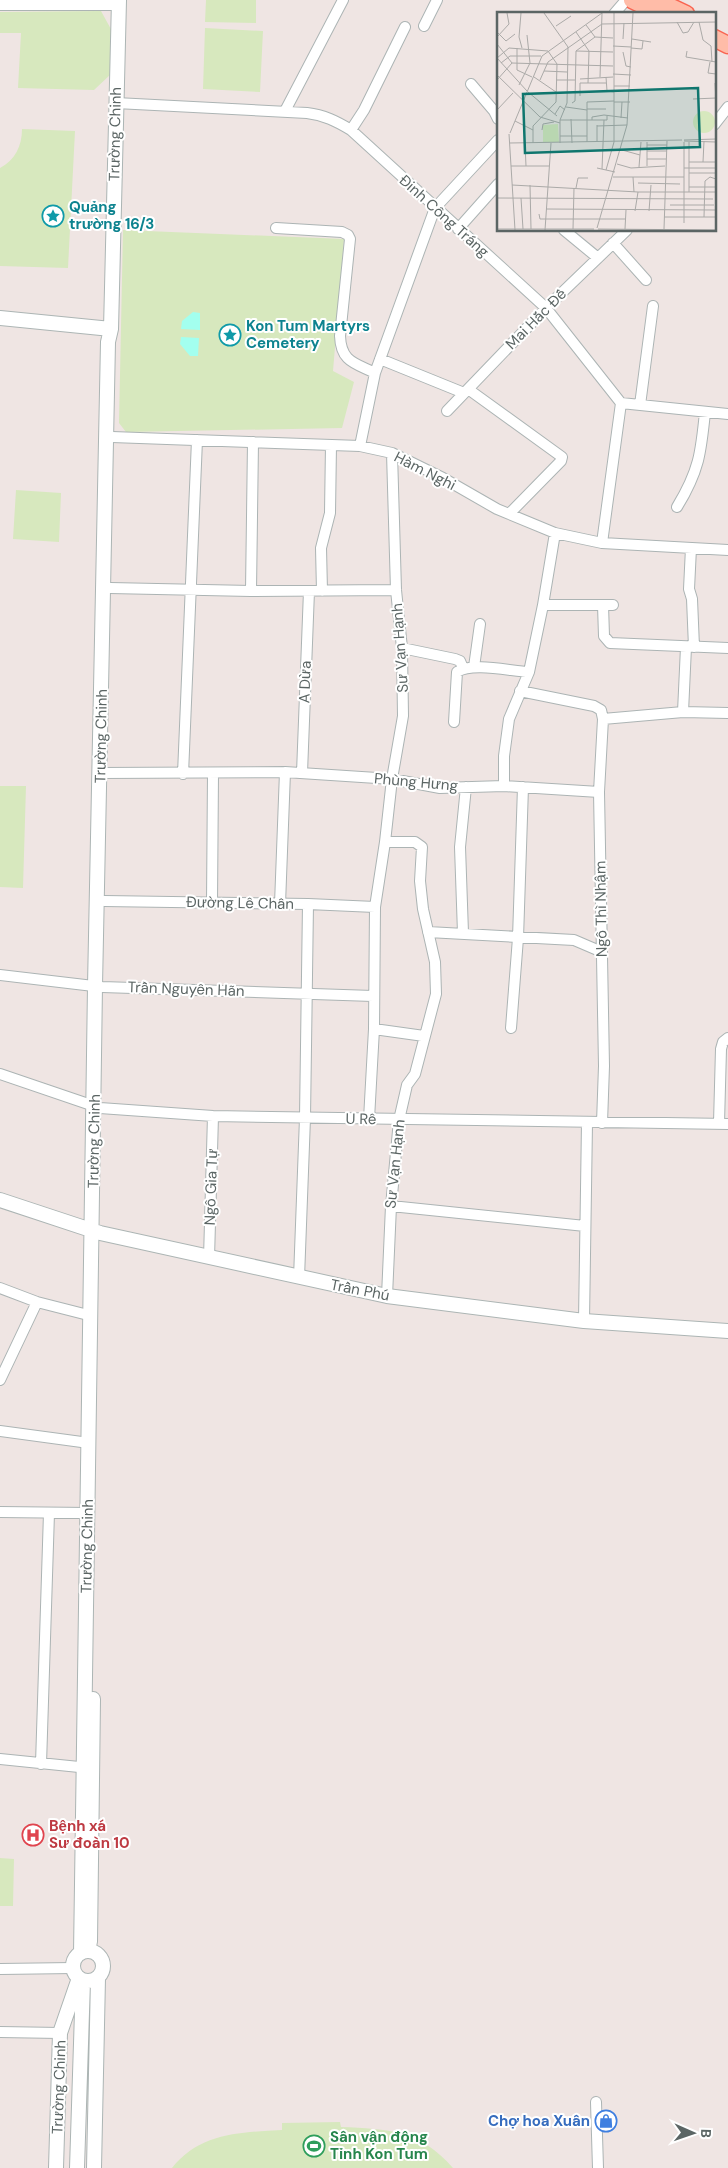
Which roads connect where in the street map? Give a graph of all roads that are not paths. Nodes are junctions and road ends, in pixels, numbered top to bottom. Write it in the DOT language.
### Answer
graph roads {
  1 [pos="343,0"];
  2 [pos="437,0"];
  3 [pos="626,0"];
  4 [pos="632,0"];
  5 [pos="656,0"];
  6 [pos="119,3"];
  7 [pos="2,4"];
  8 [pos="616,12"];
  9 [pos="657,12"];
  10 [pos="682,12"];
  11 [pos="404,26"];
  12 [pos="424,26"];
  13 [pos="716,27"];
  14 [pos="728,33"];
  15 [pos="716,39"];
  16 [pos="728,44"];
  17 [pos="471,84"];
  18 [pos="116,103"];
  19 [pos="728,107"];
  20 [pos="285,111"];
  21 [pos="497,116"];
  22 [pos="716,122"];
  23 [pos="351,130"];
  24 [pos="497,141"];
  25 [pos="497,185"];
  26 [pos="435,208"];
  27 [pos="276,228"];
  28 [pos="458,229"];
  29 [pos="565,231"];
  30 [pos="626,231"];
  31 [pos="613,243"];
  32 [pos="598,258"];
  33 [pos="646,280"];
  34 [pos="653,306"];
  35 [pos="546,308"];
  36 [pos="0,318"];
  37 [pos="111,329"];
  38 [pos="380,359"];
  39 [pos="375,373"];
  40 [pos="466,391"];
  41 [pos="621,403"];
  42 [pos="640,405"];
  43 [pos="447,411"];
  44 [pos="706,412"];
  45 [pos="728,414"];
  46 [pos="112,437"];
  47 [pos="197,440"];
  48 [pos="253,442"];
  49 [pos="331,445"];
  50 [pos="360,446"];
  51 [pos="392,453"];
  52 [pos="677,507"];
  53 [pos="509,514"];
  54 [pos="555,534"];
  55 [pos="602,543"];
  56 [pos="691,548"];
  57 [pos="728,550"];
  58 [pos="110,588"];
  59 [pos="396,590"];
  60 [pos="191,591"];
  61 [pos="251,591"];
  62 [pos="309,591"];
  63 [pos="322,591"];
  64 [pos="543,605"];
  65 [pos="480,624"];
  66 [pos="690,647"];
  67 [pos="402,648"];
  68 [pos="728,648"];
  69 [pos="474,667"];
  70 [pos="463,668"];
  71 [pos="529,672"];
  72 [pos="520,691"];
  73 [pos="683,712"];
  74 [pos="728,713"];
  75 [pos="603,718"];
  76 [pos="454,722"];
  77 [pos="285,772"];
  78 [pos="103,773"];
  79 [pos="214,773"];
  80 [pos="302,773"];
  81 [pos="183,774"];
  82 [pos="392,779"];
  83 [pos="504,786"];
  84 [pos="466,787"];
  85 [pos="523,787"];
  86 [pos="599,792"];
  87 [pos="385,842"];
  88 [pos="104,901"];
  89 [pos="212,903"];
  90 [pos="280,904"];
  91 [pos="308,904"];
  92 [pos="375,908"];
  93 [pos="428,932"];
  94 [pos="463,933"];
  95 [pos="518,938"];
  96 [pos="602,952"];
  97 [pos="0,975"];
  98 [pos="99,987"];
  99 [pos="307,993"];
  100 [pos="373,996"];
  101 [pos="511,1028"];
  102 [pos="374,1029"];
  103 [pos="424,1036"];
  104 [pos="728,1038"];
  105 [pos="0,1074"];
  106 [pos="97,1107"];
  107 [pos="213,1116"];
  108 [pos="305,1118"];
  109 [pos="369,1118"];
  110 [pos="398,1120"];
  111 [pos="587,1123"];
  112 [pos="602,1123"];
  113 [pos="723,1123"];
  114 [pos="0,1201"];
  115 [pos="391,1206"];
  116 [pos="585,1226"];
  117 [pos="96,1232"];
  118 [pos="209,1258"];
  119 [pos="299,1278"];
  120 [pos="0,1288"];
  121 [pos="387,1296"];
  122 [pos="37,1302"];
  123 [pos="92,1316"];
  124 [pos="584,1321"];
  125 [pos="728,1331"];
  126 [pos="0,1380"];
  127 [pos="0,1431"];
  128 [pos="89,1443"];
  129 [pos="0,1512"];
  130 [pos="49,1513"];
  131 [pos="88,1513"];
  132 [pos="0,1759"];
  133 [pos="41,1764"];
  134 [pos="88,1768"];
  135 [pos="86,1952"];
  136 [pos="0,1969"];
  137 [pos="79,1976"];
  138 [pos="98,1978"];
  139 [pos="0,2032"];
  140 [pos="60,2033"];
  141 [pos="596,2102"];
  142 [pos="56,2168"];
  143 [pos="77,2168"];
  144 [pos="94,2168"];
  145 [pos="598,2168"];
  1 -- 20 [label="street"];
  2 -- 12 [label="street"];
  3 -- 8 [label="street"];
  4 -- 9 [label="main road"];
  5 -- 10 [label="main road"];
  6 -- 7 [label="street"];
  6 -- 18 [label="street, Trường Chinh"];
  11 -- 23 [label="street"];
  13 -- 14 [label="main road"];
  15 -- 16 [label="main road"];
  17 -- 21 [label="street"];
  18 -- 20 [label="street, Đinh Công Tráng"];
  18 -- 37 [label="street, Trường Chinh"];
  19 -- 22 [label="street"];
  20 -- 23 [label="street, Đinh Công Tráng"];
  23 -- 26 [label="street, Đinh Công Tráng"];
  24 -- 26 [label="street"];
  25 -- 28 [label="street"];
  26 -- 28 [label="street, Đinh Công Tráng"];
  26 -- 38 [label="street"];
  27 -- 39 [label="street"];
  28 -- 35 [label="street, Đinh Công Tráng"];
  29 -- 32 [label="street"];
  30 -- 31 [label="street, Mai Hắc Đế"];
  31 -- 32 [label="street, Mai Hắc Đế"];
  31 -- 33 [label="street"];
  32 -- 35 [label="street, Mai Hắc Đế"];
  34 -- 42 [label="street"];
  35 -- 40 [label="street, Mai Hắc Đế"];
  35 -- 41 [label="street, Đinh Công Tráng"];
  36 -- 37 [label="street"];
  37 -- 46 [label="street, Trường Chinh"];
  37 -- 78 [label="street, Trường Chinh"];
  38 -- 39 [label="street"];
  38 -- 40 [label="street"];
  39 -- 50 [label="street"];
  40 -- 43 [label="street, Mai Hắc Đế"];
  40 -- 53 [label="street"];
  41 -- 42 [label="street"];
  41 -- 55 [label="street"];
  42 -- 44 [label="street"];
  44 -- 45 [label="street"];
  44 -- 52 [label="street"];
  46 -- 47 [label="street, Hàm Nghi"];
  46 -- 58 [label="street, Trường Chinh"];
  47 -- 48 [label="street, Hàm Nghi"];
  47 -- 60 [label="street"];
  48 -- 49 [label="street, Hàm Nghi"];
  48 -- 61 [label="street"];
  49 -- 50 [label="street, Hàm Nghi"];
  49 -- 63 [label="street"];
  50 -- 51 [label="street, Hàm Nghi"];
  51 -- 53 [label="street, Hàm Nghi"];
  51 -- 59 [label="street, Sư Vạn Hạnh"];
  53 -- 54 [label="street, Hàm Nghi"];
  54 -- 55 [label="street, Hàm Nghi"];
  54 -- 64 [label="street"];
  55 -- 56 [label="street, Hàm Nghi"];
  56 -- 57 [label="street, Hàm Nghi"];
  56 -- 66 [label="street"];
  58 -- 60 [label="street"];
  58 -- 78 [label="street, Trường Chinh"];
  59 -- 63 [label="street"];
  59 -- 67 [label="street, Sư Vạn Hạnh"];
  60 -- 61 [label="street"];
  60 -- 81 [label="street"];
  61 -- 62 [label="street"];
  62 -- 63 [label="street"];
  62 -- 80 [label="street, A Dừa"];
  64 -- 66 [label="street"];
  64 -- 71 [label="street"];
  65 -- 69 [label="street"];
  66 -- 68 [label="street"];
  66 -- 73 [label="street"];
  67 -- 70 [label="street"];
  67 -- 82 [label="street, Sư Vạn Hạnh"];
  69 -- 70 [label="street"];
  69 -- 71 [label="street"];
  70 -- 76 [label="street"];
  71 -- 72 [label="street"];
  72 -- 75 [label="street"];
  72 -- 83 [label="street"];
  73 -- 74 [label="street"];
  73 -- 75 [label="street"];
  75 -- 86 [label="street, Ngô Thì Nhậm"];
  77 -- 79 [label="street, Phùng Hưng"];
  77 -- 80 [label="street, Phùng Hưng"];
  77 -- 90 [label="street"];
  78 -- 81 [label="street, Phùng Hưng"];
  78 -- 88 [label="street, Trường Chinh"];
  78 -- 98 [label="street, Trường Chinh"];
  79 -- 81 [label="street, Phùng Hưng"];
  79 -- 89 [label="street"];
  80 -- 82 [label="street, Phùng Hưng"];
  82 -- 84 [label="street, Phùng Hưng"];
  82 -- 87 [label="street, Sư Vạn Hạnh"];
  83 -- 84 [label="street, Phùng Hưng"];
  83 -- 85 [label="street"];
  84 -- 94 [label="street"];
  85 -- 86 [label="street"];
  85 -- 95 [label="street"];
  86 -- 96 [label="street, Ngô Thì Nhậm"];
  87 -- 92 [label="street, Sư Vạn Hạnh"];
  87 -- 93 [label="street, Sư Vạn Hạnh"];
  88 -- 89 [label="street, Đường Lê Chân"];
  88 -- 98 [label="street, Trường Chinh"];
  89 -- 90 [label="street, Đường Lê Chân"];
  90 -- 91 [label="street, Đường Lê Chân"];
  91 -- 92 [label="street, Đường Lê Chân"];
  91 -- 99 [label="street"];
  92 -- 100 [label="street, Sư Vạn Hạnh"];
  93 -- 94 [label="street"];
  93 -- 103 [label="street, Sư Vạn Hạnh"];
  94 -- 95 [label="street"];
  95 -- 96 [label="street"];
  95 -- 101 [label="street"];
  96 -- 112 [label="street, Ngô Thì Nhậm"];
  97 -- 98 [label="street, Trần Nguyên Hãn"];
  98 -- 99 [label="street, Trần Nguyên Hãn"];
  98 -- 106 [label="street, Trường Chinh"];
  99 -- 100 [label="street, Trần Nguyên Hãn"];
  99 -- 108 [label="street"];
  100 -- 102 [label="street, Sư Vạn Hạnh"];
  102 -- 103 [label="street"];
  102 -- 109 [label="street, Sư Vạn Hạnh"];
  103 -- 110 [label="street, Sư Vạn Hạnh"];
  104 -- 113 [label="street"];
  105 -- 106 [label="street, U Rê"];
  106 -- 107 [label="street, U Rê"];
  106 -- 117 [label="street, Trường Chinh"];
  107 -- 108 [label="street, U Rê"];
  107 -- 118 [label="street, Ngô Gia Tự"];
  108 -- 109 [label="street, U Rê"];
  108 -- 119 [label="street"];
  109 -- 110 [label="street, U Rê"];
  110 -- 111 [label="street, U Rê"];
  110 -- 115 [label="street, Sư Vạn Hạnh"];
  111 -- 112 [label="street, U Rê"];
  111 -- 116 [label="street"];
  112 -- 113 [label="street, U Rê"];
  114 -- 117 [label="street, Trần Phú"];
  115 -- 116 [label="street"];
  115 -- 121 [label="street, Sư Vạn Hạnh"];
  116 -- 124 [label="street"];
  117 -- 118 [label="street, Trần Phú"];
  117 -- 123 [label="street, Trường Chinh"];
  117 -- 134 [label="street, Trường Chinh"];
  118 -- 119 [label="street, Trần Phú"];
  119 -- 121 [label="street, Trần Phú"];
  120 -- 122 [label="street"];
  121 -- 124 [label="street, Trần Phú"];
  122 -- 123 [label="street"];
  122 -- 126 [label="street"];
  123 -- 128 [label="street, Trường Chinh"];
  124 -- 125 [label="street, Trần Phú"];
  127 -- 128 [label="street"];
  128 -- 131 [label="street, Trường Chinh"];
  129 -- 130 [label="street"];
  130 -- 131 [label="street"];
  130 -- 133 [label="street"];
  131 -- 134 [label="street, Trường Chinh"];
  132 -- 133 [label="street"];
  133 -- 134 [label="street"];
  134 -- 135 [label="street, Trường Chinh"];
  135 -- 137 [label="street"];
  135 -- 138 [label="street"];
  136 -- 137 [label="street"];
  137 -- 138 [label="street"];
  137 -- 140 [label="street, Trường Chinh"];
  137 -- 143 [label="street, Trường Chinh"];
  138 -- 144 [label="street"];
  139 -- 140 [label="street"];
  140 -- 142 [label="street, Trường Chinh"];
  141 -- 145 [label="street"];
}
